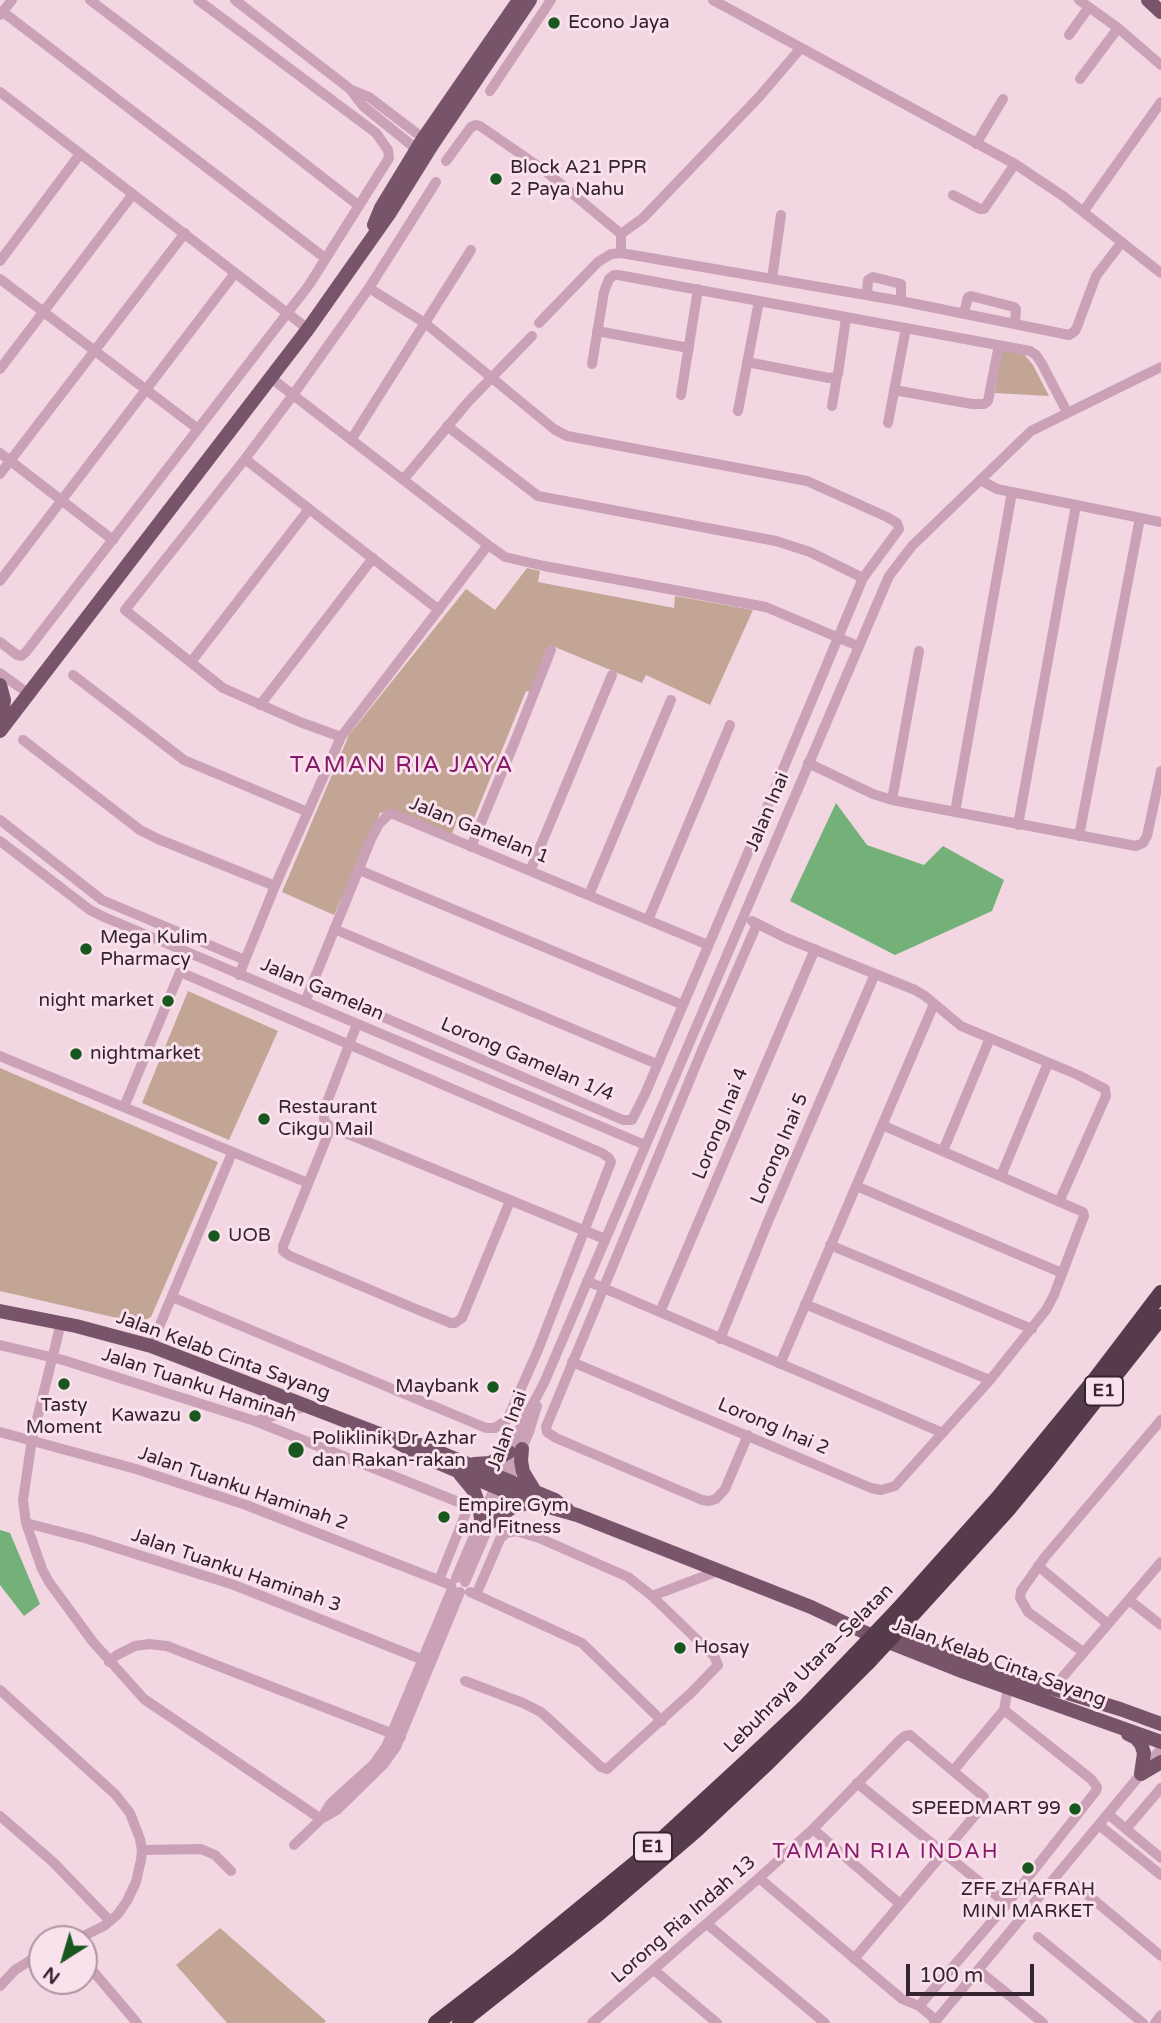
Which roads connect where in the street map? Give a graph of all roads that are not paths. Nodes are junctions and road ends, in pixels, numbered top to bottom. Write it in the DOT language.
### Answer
graph roads {
  1 [pos="12,0"];
  2 [pos="90,0"];
  3 [pos="198,0"];
  4 [pos="235,0"];
  5 [pos="519,0"];
  6 [pos="530,0"];
  7 [pos="551,0"];
  8 [pos="713,0"];
  9 [pos="1079,0"];
  10 [pos="1148,0"];
  11 [pos="1089,7"];
  12 [pos="1161,12"];
  13 [pos="1,14"];
  14 [pos="518,19"];
  15 [pos="1118,28"];
  16 [pos="528,34"];
  17 [pos="1069,35"];
  18 [pos="498,49"];
  19 [pos="800,49"];
  20 [pos="516,52"];
  21 [pos="1161,65"];
  22 [pos="1080,79"];
  23 [pos="490,91"];
  24 [pos="0,92"];
  25 [pos="1003,99"];
  26 [pos="1161,102"];
  27 [pos="976,144"];
  28 [pos="424,147"];
  29 [pos="80,154"];
  30 [pos="446,161"];
  31 [pos="1015,164"];
  32 [pos="436,182"];
  33 [pos="133,194"];
  34 [pos="953,195"];
  35 [pos="358,205"];
  36 [pos="1083,212"];
  37 [pos="782,215"];
  38 [pos="184,233"];
  39 [pos="621,234"];
  40 [pos="1122,242"];
  41 [pos="471,250"];
  42 [pos="621,253"];
  43 [pos="326,258"];
  44 [pos="0,261"];
  45 [pos="235,273"];
  46 [pos="1161,273"];
  47 [pos="0,279"];
  48 [pos="772,279"];
  49 [pos="369,288"];
  50 [pos="698,289"];
  51 [pos="867,295"];
  52 [pos="759,301"];
  53 [pos="901,301"];
  54 [pos="44,312"];
  55 [pos="288,313"];
  56 [pos="964,313"];
  57 [pos="846,318"];
  58 [pos="425,323"];
  59 [pos="539,323"];
  60 [pos="1015,323"];
  61 [pos="906,328"];
  62 [pos="308,329"];
  63 [pos="597,331"];
  64 [pos="532,336"];
  65 [pos="999,345"];
  66 [pos="689,348"];
  67 [pos="95,351"];
  68 [pos="747,362"];
  69 [pos="592,364"];
  70 [pos="1161,367"];
  71 [pos="0,369"];
  72 [pos="837,376"];
  73 [pos="271,378"];
  74 [pos="492,379"];
  75 [pos="146,390"];
  76 [pos="894,390"];
  77 [pos="293,395"];
  78 [pos="681,395"];
  79 [pos="832,406"];
  80 [pos="738,411"];
  81 [pos="1067,412"];
  82 [pos="888,424"];
  83 [pos="447,426"];
  84 [pos="198,429"];
  85 [pos="351,440"];
  86 [pos="0,453"];
  87 [pos="245,459"];
  88 [pos="10,461"];
  89 [pos="0,474"];
  90 [pos="403,480"];
  91 [pos="980,480"];
  92 [pos="1013,492"];
  93 [pos="62,500"];
  94 [pos="1076,505"];
  95 [pos="309,509"];
  96 [pos="1140,518"];
  97 [pos="1161,522"];
  98 [pos="113,540"];
  99 [pos="488,545"];
  100 [pos="373,558"];
  101 [pos="863,578"];
  102 [pos="0,581"];
  103 [pos="439,610"];
  104 [pos="839,638"];
  105 [pos="0,642"];
  106 [pos="858,646"];
  107 [pos="551,650"];
  108 [pos="919,651"];
  109 [pos="191,662"];
  110 [pos="0,673"];
  111 [pos="73,675"];
  112 [pos="612,675"];
  113 [pos="0,685"];
  114 [pos="29,694"];
  115 [pos="671,700"];
  116 [pos="260,705"];
  117 [pos="0,724"];
  118 [pos="730,725"];
  119 [pos="0,731"];
  120 [pos="341,737"];
  121 [pos="23,740"];
  122 [pos="808,764"];
  123 [pos="1161,771"];
  124 [pos="892,800"];
  125 [pos="308,812"];
  126 [pos="955,812"];
  127 [pos="0,820"];
  128 [pos="1018,825"];
  129 [pos="1079,836"];
  130 [pos="0,841"];
  131 [pos="471,847"];
  132 [pos="359,870"];
  133 [pos="530,871"];
  134 [pos="275,886"];
  135 [pos="589,895"];
  136 [pos="743,917"];
  137 [pos="648,920"];
  138 [pos="757,924"];
  139 [pos="334,929"];
  140 [pos="708,945"];
  141 [pos="815,949"];
  142 [pos="245,960"];
  143 [pos="875,974"];
  144 [pos="239,975"];
  145 [pos="311,986"];
  146 [pos="305,1002"];
  147 [pos="934,1004"];
  148 [pos="682,1006"];
  149 [pos="357,1024"];
  150 [pos="990,1038"];
  151 [pos="349,1045"];
  152 [pos="0,1056"];
  153 [pos="1048,1063"];
  154 [pos="657,1064"];
  155 [pos="124,1107"];
  156 [pos="882,1125"];
  157 [pos="331,1127"];
  158 [pos="645,1145"];
  159 [pos="943,1151"];
  160 [pos="232,1153"];
  161 [pos="1001,1176"];
  162 [pos="308,1183"];
  163 [pos="856,1186"];
  164 [pos="510,1201"];
  165 [pos="1059,1202"];
  166 [pos="584,1232"];
  167 [pos="605,1239"];
  168 [pos="831,1245"];
  169 [pos="1062,1273"];
  170 [pos="587,1281"];
  171 [pos="603,1288"];
  172 [pos="1161,1293"];
  173 [pos="172,1297"];
  174 [pos="805,1304"];
  175 [pos="0,1311"];
  176 [pos="660,1312"];
  177 [pos="1161,1317"];
  178 [pos="61,1323"];
  179 [pos="1032,1329"];
  180 [pos="720,1339"];
  181 [pos="0,1345"];
  182 [pos="151,1346"];
  183 [pos="54,1357"];
  184 [pos="572,1362"];
  185 [pos="780,1364"];
  186 [pos="990,1380"];
  187 [pos="308,1406"];
  188 [pos="1161,1420"];
  189 [pos="255,1421"];
  190 [pos="0,1432"];
  191 [pos="943,1433"];
  192 [pos="748,1435"];
  193 [pos="32,1439"];
  194 [pos="515,1451"];
  195 [pos="457,1465"];
  196 [pos="502,1484"];
  197 [pos="533,1497"];
  198 [pos="486,1521"];
  199 [pos="26,1523"];
  200 [pos="1161,1562"];
  201 [pos="1038,1566"];
  202 [pos="718,1571"];
  203 [pos="439,1580"];
  204 [pos="458,1586"];
  205 [pos="476,1595"];
  206 [pos="652,1595"];
  207 [pos="1129,1600"];
  208 [pos="827,1614"];
  209 [pos="903,1615"];
  210 [pos="1108,1624"];
  211 [pos="1161,1625"];
  212 [pos="1083,1653"];
  213 [pos="862,1658"];
  214 [pos="110,1662"];
  215 [pos="427,1662"];
  216 [pos="465,1681"];
  217 [pos="1008,1688"];
  218 [pos="0,1690"];
  219 [pos="1052,1696"];
  220 [pos="1004,1710"];
  221 [pos="662,1721"];
  222 [pos="1161,1724"];
  223 [pos="1115,1725"];
  224 [pos="397,1735"];
  225 [pos="1161,1742"];
  226 [pos="1161,1748"];
  227 [pos="1161,1762"];
  228 [pos="953,1771"];
  229 [pos="1142,1774"];
  230 [pos="857,1783"];
  231 [pos="1161,1788"];
  232 [pos="1108,1814"];
  233 [pos="0,1816"];
  234 [pos="321,1819"];
  235 [pos="1099,1825"];
  236 [pos="813,1829"];
  237 [pos="1126,1829"];
  238 [pos="294,1845"];
  239 [pos="142,1850"];
  240 [pos="944,1852"];
  241 [pos="1161,1858"];
  242 [pos="231,1871"];
  243 [pos="1161,1875"];
  244 [pos="759,1878"];
  245 [pos="1076,1885"];
  246 [pos="900,1904"];
  247 [pos="1007,1904"];
  248 [pos="1023,1917"];
  249 [pos="110,1921"];
  250 [pos="707,1924"];
  251 [pos="98,1929"];
  252 [pos="1038,1937"];
  253 [pos="1161,1956"];
  254 [pos="854,1959"];
  255 [pos="28,1962"];
  256 [pos="654,1970"];
  257 [pos="978,1970"];
  258 [pos="98,1977"];
  259 [pos="0,1986"];
  260 [pos="919,2006"];
  261 [pos="1161,2015"];
  262 [pos="600,2021"];
  263 [pos="935,2021"];
  264 [pos="137,2023"];
  265 [pos="436,2023"];
  266 [pos="460,2023"];
  267 [pos="717,2023"];
  268 [pos="825,2023"];
  269 [pos="1043,2023"];
  270 [pos="1143,2023"];
  271 [pos="1155,2023"];
  1 -- 13 [label="street"];
  2 -- 35 [label="street"];
  3 -- 35 [label="street"];
  4 -- 28 [label="street"];
  5 -- 28 [label="main road"];
  6 -- 14 [label="main road"];
  7 -- 16 [label="street"];
  8 -- 19 [label="street"];
  9 -- 11 [label="street"];
  10 -- 12 [label="main road"];
  11 -- 15 [label="street"];
  11 -- 17 [label="street"];
  13 -- 43 [label="street"];
  14 -- 16 [label="street"];
  14 -- 18 [label="main road"];
  15 -- 21 [label="street"];
  15 -- 22 [label="street"];
  16 -- 20 [label="street"];
  18 -- 20 [label="street"];
  18 -- 28 [label="main road"];
  19 -- 27 [label="street"];
  19 -- 39 [label="street"];
  20 -- 23 [label="street"];
  24 -- 29 [label="street"];
  25 -- 27 [label="street"];
  26 -- 36 [label="street"];
  27 -- 31 [label="street"];
  28 -- 62 [label="main road"];
  29 -- 33 [label="street"];
  29 -- 44 [label="street"];
  30 -- 39 [label="street"];
  31 -- 34 [label="street"];
  31 -- 36 [label="street"];
  32 -- 49 [label="street"];
  33 -- 38 [label="street"];
  33 -- 54 [label="street"];
  35 -- 43 [label="street"];
  36 -- 40 [label="street"];
  37 -- 48 [label="street"];
  38 -- 45 [label="street"];
  38 -- 67 [label="street"];
  39 -- 42 [label="street"];
  40 -- 46 [label="street"];
  40 -- 60 [label="street"];
  41 -- 58 [label="street"];
  42 -- 48 [label="street"];
  42 -- 59 [label="street"];
  43 -- 55 [label="street"];
  45 -- 55 [label="street"];
  45 -- 75 [label="street"];
  47 -- 54 [label="street"];
  48 -- 51 [label="street"];
  49 -- 58 [label="street"];
  49 -- 77 [label="street"];
  50 -- 52 [label="street"];
  50 -- 63 [label="street"];
  50 -- 66 [label="street"];
  51 -- 53 [label="street"];
  51 -- 53 [label="street"];
  52 -- 57 [label="street"];
  52 -- 68 [label="street"];
  53 -- 56 [label="street"];
  54 -- 67 [label="street"];
  54 -- 71 [label="street"];
  55 -- 62 [label="street"];
  55 -- 84 [label="street"];
  56 -- 60 [label="street"];
  56 -- 60 [label="street"];
  57 -- 61 [label="street"];
  57 -- 72 [label="street"];
  58 -- 74 [label="street"];
  58 -- 85 [label="street"];
  61 -- 65 [label="street"];
  61 -- 76 [label="street"];
  62 -- 73 [label="main road"];
  63 -- 66 [label="street"];
  63 -- 69 [label="street"];
  64 -- 74 [label="street"];
  65 -- 76 [label="street"];
  65 -- 81 [label="street"];
  66 -- 78 [label="street"];
  67 -- 75 [label="street"];
  67 -- 88 [label="street"];
  68 -- 72 [label="street"];
  68 -- 80 [label="street"];
  70 -- 81 [label="street, Jalan Inai"];
  72 -- 79 [label="street"];
  73 -- 77 [label="street"];
  73 -- 114 [label="main road"];
  74 -- 83 [label="street"];
  74 -- 101 [label="street, Lorong Gamelan 1/4"];
  75 -- 84 [label="street"];
  75 -- 93 [label="street"];
  76 -- 82 [label="street"];
  77 -- 85 [label="street"];
  77 -- 87 [label="street"];
  81 -- 91 [label="street, Jalan Inai"];
  83 -- 90 [label="street"];
  83 -- 101 [label="street"];
  84 -- 98 [label="street"];
  85 -- 90 [label="street"];
  86 -- 88 [label="street"];
  87 -- 95 [label="street"];
  87 -- 109 [label="street"];
  88 -- 89 [label="street"];
  88 -- 93 [label="street"];
  90 -- 99 [label="street"];
  91 -- 92 [label="street"];
  91 -- 106 [label="street, Jalan Inai"];
  92 -- 94 [label="street"];
  92 -- 126 [label="street"];
  93 -- 98 [label="street"];
  93 -- 102 [label="street"];
  94 -- 96 [label="street"];
  94 -- 128 [label="street"];
  95 -- 100 [label="street"];
  95 -- 109 [label="street"];
  96 -- 97 [label="street"];
  96 -- 129 [label="street"];
  98 -- 105 [label="street"];
  99 -- 103 [label="street"];
  99 -- 104 [label="street"];
  100 -- 103 [label="street"];
  100 -- 116 [label="street"];
  101 -- 104 [label="street, Lorong Gamelan 1/4"];
  103 -- 120 [label="street"];
  104 -- 106 [label="street"];
  104 -- 140 [label="street, Lorong Gamelan 1/4"];
  106 -- 122 [label="street, Jalan Inai"];
  107 -- 131 [label="street"];
  108 -- 124 [label="street"];
  109 -- 116 [label="street"];
  110 -- 114 [label="street"];
  111 -- 125 [label="street"];
  112 -- 133 [label="street"];
  113 -- 117 [label="main road"];
  114 -- 119 [label="main road"];
  115 -- 135 [label="street"];
  116 -- 120 [label="street"];
  118 -- 137 [label="street"];
  120 -- 125 [label="street"];
  121 -- 134 [label="street"];
  122 -- 124 [label="street"];
  122 -- 136 [label="street, Jalan Inai"];
  123 -- 129 [label="street"];
  124 -- 126 [label="street"];
  125 -- 134 [label="street"];
  126 -- 128 [label="street"];
  127 -- 142 [label="street"];
  128 -- 129 [label="street"];
  130 -- 144 [label="street, Jalan Gamelan"];
  131 -- 132 [label="street, Jalan Gamelan 1"];
  131 -- 133 [label="street, Jalan Gamelan 1"];
  132 -- 139 [label="street, Jalan Gamelan 1"];
  132 -- 148 [label="street"];
  133 -- 135 [label="street, Jalan Gamelan 1"];
  134 -- 142 [label="street"];
  135 -- 137 [label="street, Jalan Gamelan 1"];
  136 -- 138 [label="street"];
  136 -- 158 [label="street, Jalan Inai"];
  137 -- 140 [label="street, Jalan Gamelan 1"];
  138 -- 141 [label="street"];
  138 -- 171 [label="street"];
  139 -- 145 [label="street, Jalan Gamelan 1"];
  139 -- 154 [label="street"];
  140 -- 148 [label="street, Lorong Gamelan 1/4"];
  141 -- 143 [label="street"];
  141 -- 176 [label="street, Lorong Inai 4"];
  142 -- 144 [label="street"];
  143 -- 147 [label="street"];
  143 -- 180 [label="street, Lorong Inai 5"];
  144 -- 146 [label="street, Jalan Gamelan"];
  145 -- 146 [label="street, Jalan Gamelan 1"];
  145 -- 154 [label="street, Lorong Gamelan 1/4"];
  146 -- 149 [label="street, Jalan Gamelan"];
  147 -- 150 [label="street"];
  147 -- 156 [label="street"];
  148 -- 154 [label="street, Lorong Gamelan 1/4"];
  149 -- 151 [label="street"];
  149 -- 158 [label="street, Jalan Gamelan"];
  150 -- 153 [label="street"];
  150 -- 159 [label="street"];
  151 -- 155 [label="street"];
  151 -- 157 [label="street"];
  151 -- 166 [label="street"];
  152 -- 155 [label="street"];
  153 -- 161 [label="street"];
  153 -- 165 [label="street"];
  155 -- 160 [label="street"];
  156 -- 159 [label="street"];
  156 -- 163 [label="street"];
  157 -- 162 [label="street"];
  157 -- 164 [label="street"];
  158 -- 167 [label="street, Jalan Inai"];
  159 -- 161 [label="street"];
  160 -- 162 [label="street"];
  160 -- 173 [label="street"];
  161 -- 165 [label="street"];
  162 -- 164 [label="street"];
  163 -- 168 [label="street"];
  163 -- 169 [label="street"];
  164 -- 166 [label="street"];
  165 -- 169 [label="street, Lorong Inai 2"];
  166 -- 167 [label="street"];
  166 -- 173 [label="street"];
  167 -- 170 [label="street, Jalan Inai"];
  168 -- 174 [label="street"];
  168 -- 179 [label="street"];
  169 -- 179 [label="street, Lorong Inai 2"];
  170 -- 171 [label="street"];
  170 -- 194 [label="street, Jalan Inai"];
  171 -- 176 [label="street"];
  171 -- 184 [label="street"];
  172 -- 209 [label="highway, Lebuhraya Utara–Selatan / E1"];
  173 -- 182 [label="street"];
  174 -- 185 [label="street"];
  174 -- 186 [label="street"];
  175 -- 178 [label="main road, Jalan Kelab Cinta Sayang"];
  176 -- 180 [label="street"];
  177 -- 209 [label="highway, Lebuhraya Utara–Selatan / E1"];
  178 -- 182 [label="main road, Jalan Kelab Cinta Sayang"];
  178 -- 183 [label="street"];
  179 -- 186 [label="street, Lorong Inai 2"];
  180 -- 185 [label="street"];
  181 -- 183 [label="street, Jalan Tuanku Haminah"];
  182 -- 187 [label="main road, Jalan Kelab Cinta Sayang"];
  183 -- 189 [label="street, Jalan Tuanku Haminah"];
  183 -- 193 [label="street"];
  184 -- 192 [label="street, Lorong Inai 2"];
  184 -- 192 [label="street"];
  185 -- 191 [label="street"];
  186 -- 191 [label="street, Lorong Inai 2"];
  187 -- 189 [label="street"];
  187 -- 195 [label="main road, Jalan Kelab Cinta Sayang"];
  188 -- 201 [label="street"];
  189 -- 203 [label="street, Jalan Tuanku Haminah"];
  190 -- 193 [label="street, Jalan Tuanku Haminah 2"];
  191 -- 192 [label="street, Lorong Inai 2"];
  193 -- 199 [label="street"];
  193 -- 203 [label="street, Jalan Tuanku Haminah 2"];
  194 -- 195 [label="main road"];
  194 -- 196 [label="street, Jalan Inai"];
  194 -- 197 [label="main road"];
  195 -- 196 [label="main road, Jalan Kelab Cinta Sayang"];
  195 -- 198 [label="main road"];
  196 -- 197 [label="main road, Jalan Kelab Cinta Sayang"];
  196 -- 198 [label="street, Jalan Inai"];
  197 -- 198 [label="main road"];
  197 -- 202 [label="main road, Jalan Kelab Cinta Sayang"];
  198 -- 204 [label="street, Jalan Inai"];
  199 -- 214 [label="street"];
  199 -- 215 [label="street, Jalan Tuanku Haminah 3"];
  200 -- 207 [label="street"];
  201 -- 210 [label="street"];
  201 -- 212 [label="street"];
  202 -- 206 [label="street"];
  202 -- 208 [label="main road, Jalan Kelab Cinta Sayang"];
  203 -- 204 [label="street, Jalan Tuanku Haminah 2"];
  204 -- 205 [label="street, Jalan Tuanku Haminah 2"];
  204 -- 215 [label="street, Jalan Inai"];
  205 -- 206 [label="street"];
  205 -- 221 [label="street, Jalan Tuanku Haminah 2"];
  206 -- 221 [label="street"];
  207 -- 210 [label="street"];
  207 -- 211 [label="street"];
  208 -- 217 [label="main road, Jalan Kelab Cinta Sayang"];
  208 -- 219 [label="main road, Jalan Kelab Cinta Sayang"];
  209 -- 213 [label="highway, Lebuhraya Utara–Selatan / E1, bridge"];
  210 -- 212 [label="street"];
  212 -- 219 [label="street"];
  213 -- 265 [label="highway, Lebuhraya Utara–Selatan / E1"];
  213 -- 266 [label="highway, Lebuhraya Utara–Selatan / E1"];
  214 -- 224 [label="street"];
  214 -- 234 [label="street"];
  215 -- 224 [label="street, Jalan Inai"];
  216 -- 221 [label="street"];
  217 -- 219 [label="main road, Jalan Kelab Cinta Sayang"];
  217 -- 220 [label="street"];
  218 -- 239 [label="street"];
  219 -- 222 [label="main road, Jalan Kelab Cinta Sayang"];
  219 -- 223 [label="main road, Jalan Kelab Cinta Sayang"];
  220 -- 228 [label="street"];
  220 -- 247 [label="street"];
  223 -- 225 [label="main road, Jalan Kelab Cinta Sayang"];
  223 -- 229 [label="main road"];
  224 -- 234 [label="street, Jalan Inai"];
  226 -- 229 [label="street"];
  227 -- 229 [label="main road"];
  228 -- 230 [label="street, Lorong Ria Indah 13"];
  228 -- 240 [label="street, Lorong Ria Indah 13"];
  229 -- 232 [label="street"];
  230 -- 236 [label="street, Lorong Ria Indah 13"];
  230 -- 240 [label="street"];
  231 -- 237 [label="street"];
  232 -- 235 [label="street"];
  232 -- 237 [label="street"];
  233 -- 249 [label="street"];
  234 -- 238 [label="street, Jalan Inai"];
  235 -- 243 [label="street"];
  235 -- 248 [label="street"];
  236 -- 244 [label="street, Lorong Ria Indah 13"];
  236 -- 246 [label="street"];
  237 -- 241 [label="street"];
  239 -- 242 [label="street"];
  239 -- 249 [label="street"];
  240 -- 246 [label="street, Lorong Ria Indah 13"];
  240 -- 247 [label="street"];
  244 -- 250 [label="street, Lorong Ria Indah 13"];
  244 -- 254 [label="street"];
  245 -- 253 [label="street"];
  246 -- 254 [label="street, Lorong Ria Indah 13"];
  247 -- 248 [label="street"];
  247 -- 260 [label="street"];
  248 -- 257 [label="street"];
  249 -- 251 [label="street"];
  250 -- 256 [label="street, Lorong Ria Indah 13"];
  250 -- 268 [label="street"];
  252 -- 270 [label="street"];
  254 -- 260 [label="street"];
  255 -- 259 [label="street"];
  256 -- 262 [label="street, Lorong Ria Indah 13"];
  256 -- 267 [label="street"];
  257 -- 263 [label="street"];
  257 -- 269 [label="street"];
  258 -- 264 [label="street"];
  260 -- 263 [label="street"];
  261 -- 271 [label="street"];
}
